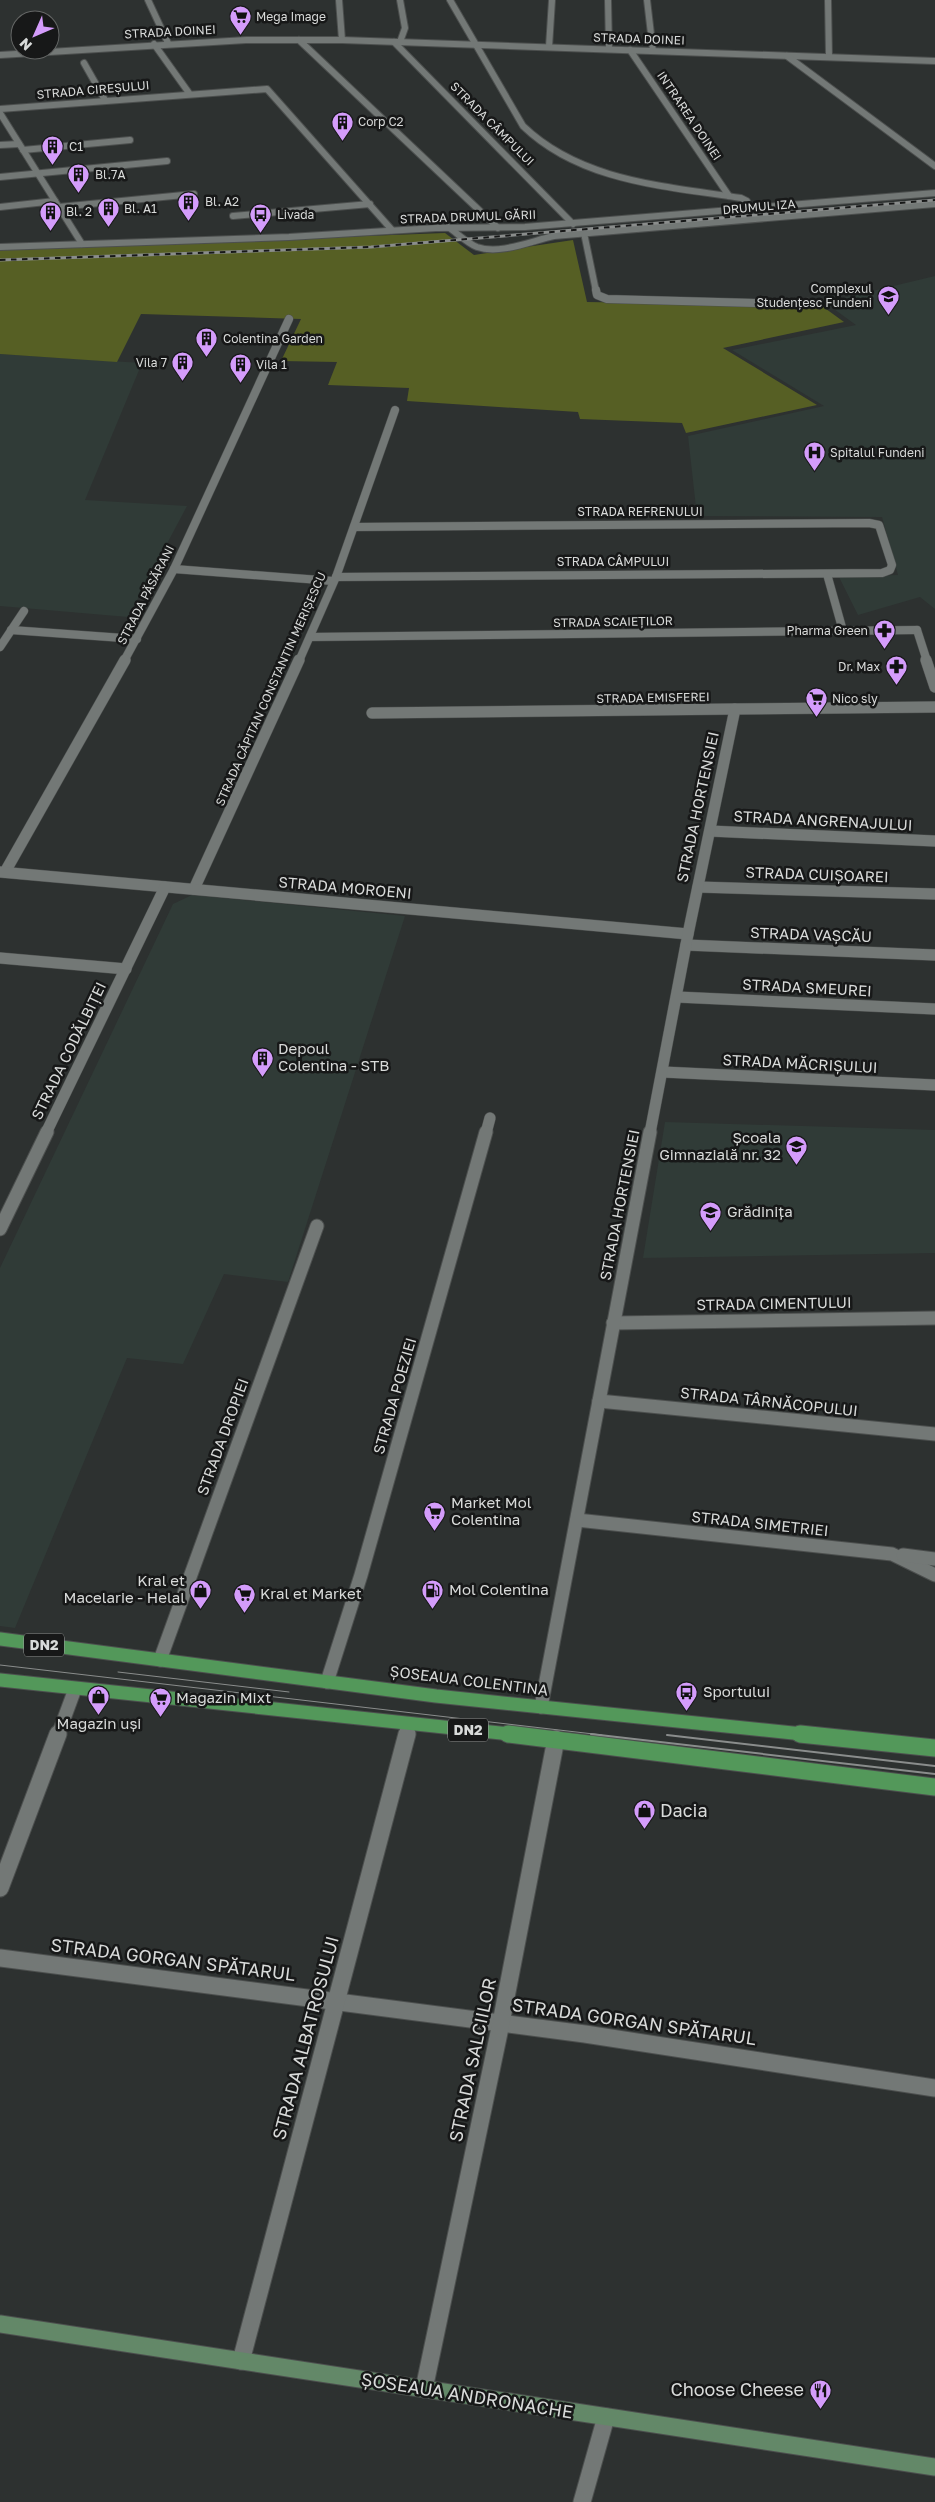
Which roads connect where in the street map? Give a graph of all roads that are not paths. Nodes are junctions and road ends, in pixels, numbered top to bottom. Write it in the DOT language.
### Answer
graph roads {
  1 [pos="148,0"];
  2 [pos="338,0"];
  3 [pos="400,0"];
  4 [pos="450,0"];
  5 [pos="552,0"];
  6 [pos="608,0"];
  7 [pos="648,0"];
  8 [pos="828,0"];
  9 [pos="299,40"];
  10 [pos="342,40"];
  11 [pos="397,42"];
  12 [pos="168,43"];
  13 [pos="154,44"];
  14 [pos="476,44"];
  15 [pos="549,47"];
  16 [pos="609,49"];
  17 [pos="630,50"];
  18 [pos="652,51"];
  19 [pos="0,54"];
  20 [pos="786,56"];
  21 [pos="829,57"];
  22 [pos="935,61"];
  23 [pos="84,63"];
  24 [pos="189,93"];
  25 [pos="105,100"];
  26 [pos="0,110"];
  27 [pos="0,113"];
  28 [pos="130,140"];
  29 [pos="0,146"];
  30 [pos="21,147"];
  31 [pos="167,161"];
  32 [pos="935,166"];
  33 [pos="38,174"];
  34 [pos="0,177"];
  35 [pos="935,193"];
  36 [pos="194,194"];
  37 [pos="729,196"];
  38 [pos="57,204"];
  39 [pos="370,204"];
  40 [pos="935,204"];
  41 [pos="0,207"];
  42 [pos="748,210"];
  43 [pos="233,216"];
  44 [pos="573,224"];
  45 [pos="448,228"];
  46 [pos="498,228"];
  47 [pos="392,230"];
  48 [pos="584,233"];
  49 [pos="82,244"];
  50 [pos="0,247"];
  51 [pos="806,302"];
  52 [pos="289,319"];
  53 [pos="395,410"];
  54 [pos="354,526"];
  55 [pos="174,569"];
  56 [pos="890,570"];
  57 [pos="827,574"];
  58 [pos="334,579"];
  59 [pos="24,610"];
  60 [pos="11,630"];
  61 [pos="843,631"];
  62 [pos="310,638"];
  63 [pos="137,640"];
  64 [pos="0,646"];
  65 [pos="935,688"];
  66 [pos="935,707"];
  67 [pos="735,709"];
  68 [pos="372,713"];
  69 [pos="710,831"];
  70 [pos="935,841"];
  71 [pos="3,872"];
  72 [pos="698,886"];
  73 [pos="165,887"];
  74 [pos="194,889"];
  75 [pos="935,894"];
  76 [pos="687,939"];
  77 [pos="935,955"];
  78 [pos="0,958"];
  79 [pos="126,969"];
  80 [pos="677,997"];
  81 [pos="935,1009"];
  82 [pos="663,1072"];
  83 [pos="935,1085"];
  84 [pos="490,1118"];
  85 [pos="317,1226"];
  86 [pos="0,1229"];
  87 [pos="935,1318"];
  88 [pos="614,1323"];
  89 [pos="600,1402"];
  90 [pos="935,1434"];
  91 [pos="577,1520"];
  92 [pos="892,1554"];
  93 [pos="935,1559"];
  94 [pos="935,1575"];
  95 [pos="0,1639"];
  96 [pos="160,1660"];
  97 [pos="0,1680"];
  98 [pos="327,1682"];
  99 [pos="75,1688"];
  100 [pos="541,1707"];
  101 [pos="408,1724"];
  102 [pos="556,1739"];
  103 [pos="935,1748"];
  104 [pos="935,1787"];
  105 [pos="0,1888"];
  106 [pos="0,1958"];
  107 [pos="336,2001"];
  108 [pos="502,2024"];
  109 [pos="935,2088"];
  110 [pos="0,2324"];
  111 [pos="241,2361"];
  112 [pos="424,2389"];
  113 [pos="606,2417"];
  114 [pos="935,2467"];
  115 [pos="582,2502"];
  1 -- 12 [label="street"];
  2 -- 10 [label="street"];
  3 -- 11 [label="street"];
  4 -- 14 [label="street"];
  5 -- 15 [label="street"];
  6 -- 16 [label="street"];
  7 -- 18 [label="street"];
  8 -- 21 [label="street"];
  9 -- 10 [label="street, STRADA DOINEI"];
  9 -- 12 [label="street, STRADA DOINEI"];
  9 -- 46 [label="street"];
  10 -- 11 [label="street, STRADA DOINEI"];
  11 -- 14 [label="street, STRADA DOINEI"];
  11 -- 44 [label="street, STRADA CÂMPULUI"];
  12 -- 13 [label="street, STRADA DOINEI"];
  13 -- 19 [label="street, STRADA DOINEI"];
  13 -- 24 [label="street"];
  14 -- 15 [label="street, STRADA DOINEI"];
  14 -- 37 [label="street"];
  15 -- 16 [label="street, STRADA DOINEI"];
  16 -- 17 [label="street, STRADA DOINEI"];
  17 -- 18 [label="street, STRADA DOINEI"];
  17 -- 37 [label="street, INTRAREA DOINEI"];
  18 -- 20 [label="street, STRADA DOINEI"];
  20 -- 21 [label="street, STRADA DOINEI"];
  20 -- 32 [label="street"];
  21 -- 22 [label="street, STRADA DOINEI"];
  23 -- 25 [label="street"];
  24 -- 25 [label="street, STRADA CIREȘULUI"];
  24 -- 39 [label="street, STRADA CIREȘULUI"];
  25 -- 26 [label="street, STRADA CIREȘULUI"];
  27 -- 30 [label="street"];
  28 -- 30 [label="street"];
  29 -- 30 [label="street"];
  30 -- 33 [label="street"];
  31 -- 33 [label="street"];
  33 -- 34 [label="street"];
  33 -- 38 [label="street"];
  35 -- 42 [label="street, STRADA DRUMUL GĂRII"];
  36 -- 38 [label="street"];
  37 -- 42 [label="street"];
  38 -- 41 [label="street"];
  38 -- 49 [label="street"];
  39 -- 43 [label="street"];
  39 -- 47 [label="street, STRADA CIREȘULUI"];
  40 -- 48 [label="street, DRUMUL IZA"];
  42 -- 44 [label="street, STRADA DRUMUL GĂRII"];
  44 -- 46 [label="street, STRADA DRUMUL GĂRII"];
  45 -- 46 [label="street, STRADA DRUMUL GĂRII"];
  45 -- 47 [label="street, STRADA DRUMUL GĂRII"];
  45 -- 48 [label="street, DRUMUL IZA"];
  47 -- 49 [label="street, STRADA DRUMUL GĂRII"];
  48 -- 51 [label="street"];
  49 -- 50 [label="street, STRADA DRUMUL GĂRII"];
  52 -- 55 [label="street, STRADA PĂSĂRANI"];
  53 -- 54 [label="street, STRADA CĂPITAN CONSTANTIN MERIȘESCU"];
  54 -- 56 [label="street, STRADA REFRENULUI"];
  54 -- 58 [label="street, STRADA CĂPITAN CONSTANTIN MERIȘESCU"];
  55 -- 58 [label="street, STRADA CÂMPULUI"];
  55 -- 63 [label="street, STRADA PĂSĂRANI"];
  56 -- 57 [label="street, STRADA CÂMPULUI"];
  57 -- 58 [label="street, STRADA CÂMPULUI"];
  57 -- 61 [label="street"];
  58 -- 62 [label="street, STRADA CĂPITAN CONSTANTIN MERIȘESCU"];
  59 -- 60 [label="street"];
  60 -- 63 [label="street"];
  60 -- 64 [label="street"];
  61 -- 62 [label="street, STRADA SCAIEȚILOR"];
  61 -- 65 [label="street, STRADA SCAIEȚILOR"];
  62 -- 74 [label="street, STRADA CĂPITAN CONSTANTIN MERIȘESCU"];
  63 -- 71 [label="street, STRADA PĂSĂRANI"];
  66 -- 67 [label="street, STRADA EMISFEREI"];
  67 -- 68 [label="street, STRADA EMISFEREI"];
  67 -- 69 [label="street, STRADA HORTENSIEI"];
  69 -- 70 [label="street, STRADA ANGRENAJULUI"];
  69 -- 72 [label="street, STRADA HORTENSIEI"];
  71 -- 73 [label="street, STRADA MOROENI"];
  72 -- 75 [label="street, STRADA CUIȘOAREI"];
  72 -- 76 [label="street, STRADA HORTENSIEI"];
  73 -- 74 [label="street, STRADA MOROENI"];
  73 -- 79 [label="street, STRADA CODĂLBIȚEI"];
  74 -- 76 [label="street, STRADA MOROENI"];
  76 -- 77 [label="street, STRADA VAȘCĂU"];
  76 -- 80 [label="street, STRADA HORTENSIEI"];
  78 -- 79 [label="street"];
  79 -- 86 [label="street, STRADA CODĂLBIȚEI"];
  80 -- 81 [label="street, STRADA SMEUREI"];
  80 -- 82 [label="street, STRADA HORTENSIEI"];
  82 -- 83 [label="street, STRADA MĂCRIȘULUI"];
  82 -- 88 [label="street, STRADA HORTENSIEI"];
  84 -- 98 [label="street, STRADA POEZIEI"];
  85 -- 96 [label="street, STRADA DROPIEI"];
  87 -- 88 [label="street, STRADA CIMENTULUI"];
  88 -- 89 [label="street, STRADA HORTENSIEI"];
  89 -- 90 [label="street, STRADA TÂRNĂCOPULUI"];
  89 -- 91 [label="street, STRADA HORTENSIEI"];
  91 -- 92 [label="street, STRADA SIMETRIEI"];
  91 -- 100 [label="street, STRADA HORTENSIEI"];
  92 -- 93 [label="street"];
  92 -- 94 [label="street, STRADA SIMETRIEI"];
  95 -- 96 [label="main road, ȘOSEAUA COLENTINA / DN2"];
  96 -- 98 [label="main road, ȘOSEAUA COLENTINA / DN2"];
  97 -- 99 [label="main road, DN2"];
  98 -- 100 [label="main road, ȘOSEAUA COLENTINA / DN2"];
  99 -- 101 [label="main road, DN2"];
  99 -- 105 [label="street"];
  100 -- 103 [label="main road, ȘOSEAUA COLENTINA / DN2"];
  101 -- 102 [label="main road, DN2"];
  101 -- 107 [label="street, STRADA ALBATROSULUI"];
  102 -- 104 [label="main road, DN2"];
  102 -- 108 [label="street, STRADA SALCIILOR"];
  106 -- 107 [label="street, STRADA GORGAN SPĂTARUL"];
  107 -- 108 [label="street, STRADA GORGAN SPĂTARUL"];
  107 -- 111 [label="street, STRADA ALBATROSULUI"];
  108 -- 109 [label="street, STRADA GORGAN SPĂTARUL"];
  108 -- 112 [label="street, STRADA SALCIILOR"];
  110 -- 111 [label="main road, ȘOSEAUA ANDRONACHE"];
  111 -- 112 [label="main road, ȘOSEAUA ANDRONACHE"];
  112 -- 113 [label="main road, ȘOSEAUA ANDRONACHE"];
  113 -- 114 [label="main road, ȘOSEAUA ANDRONACHE"];
  113 -- 115 [label="street"];
}
